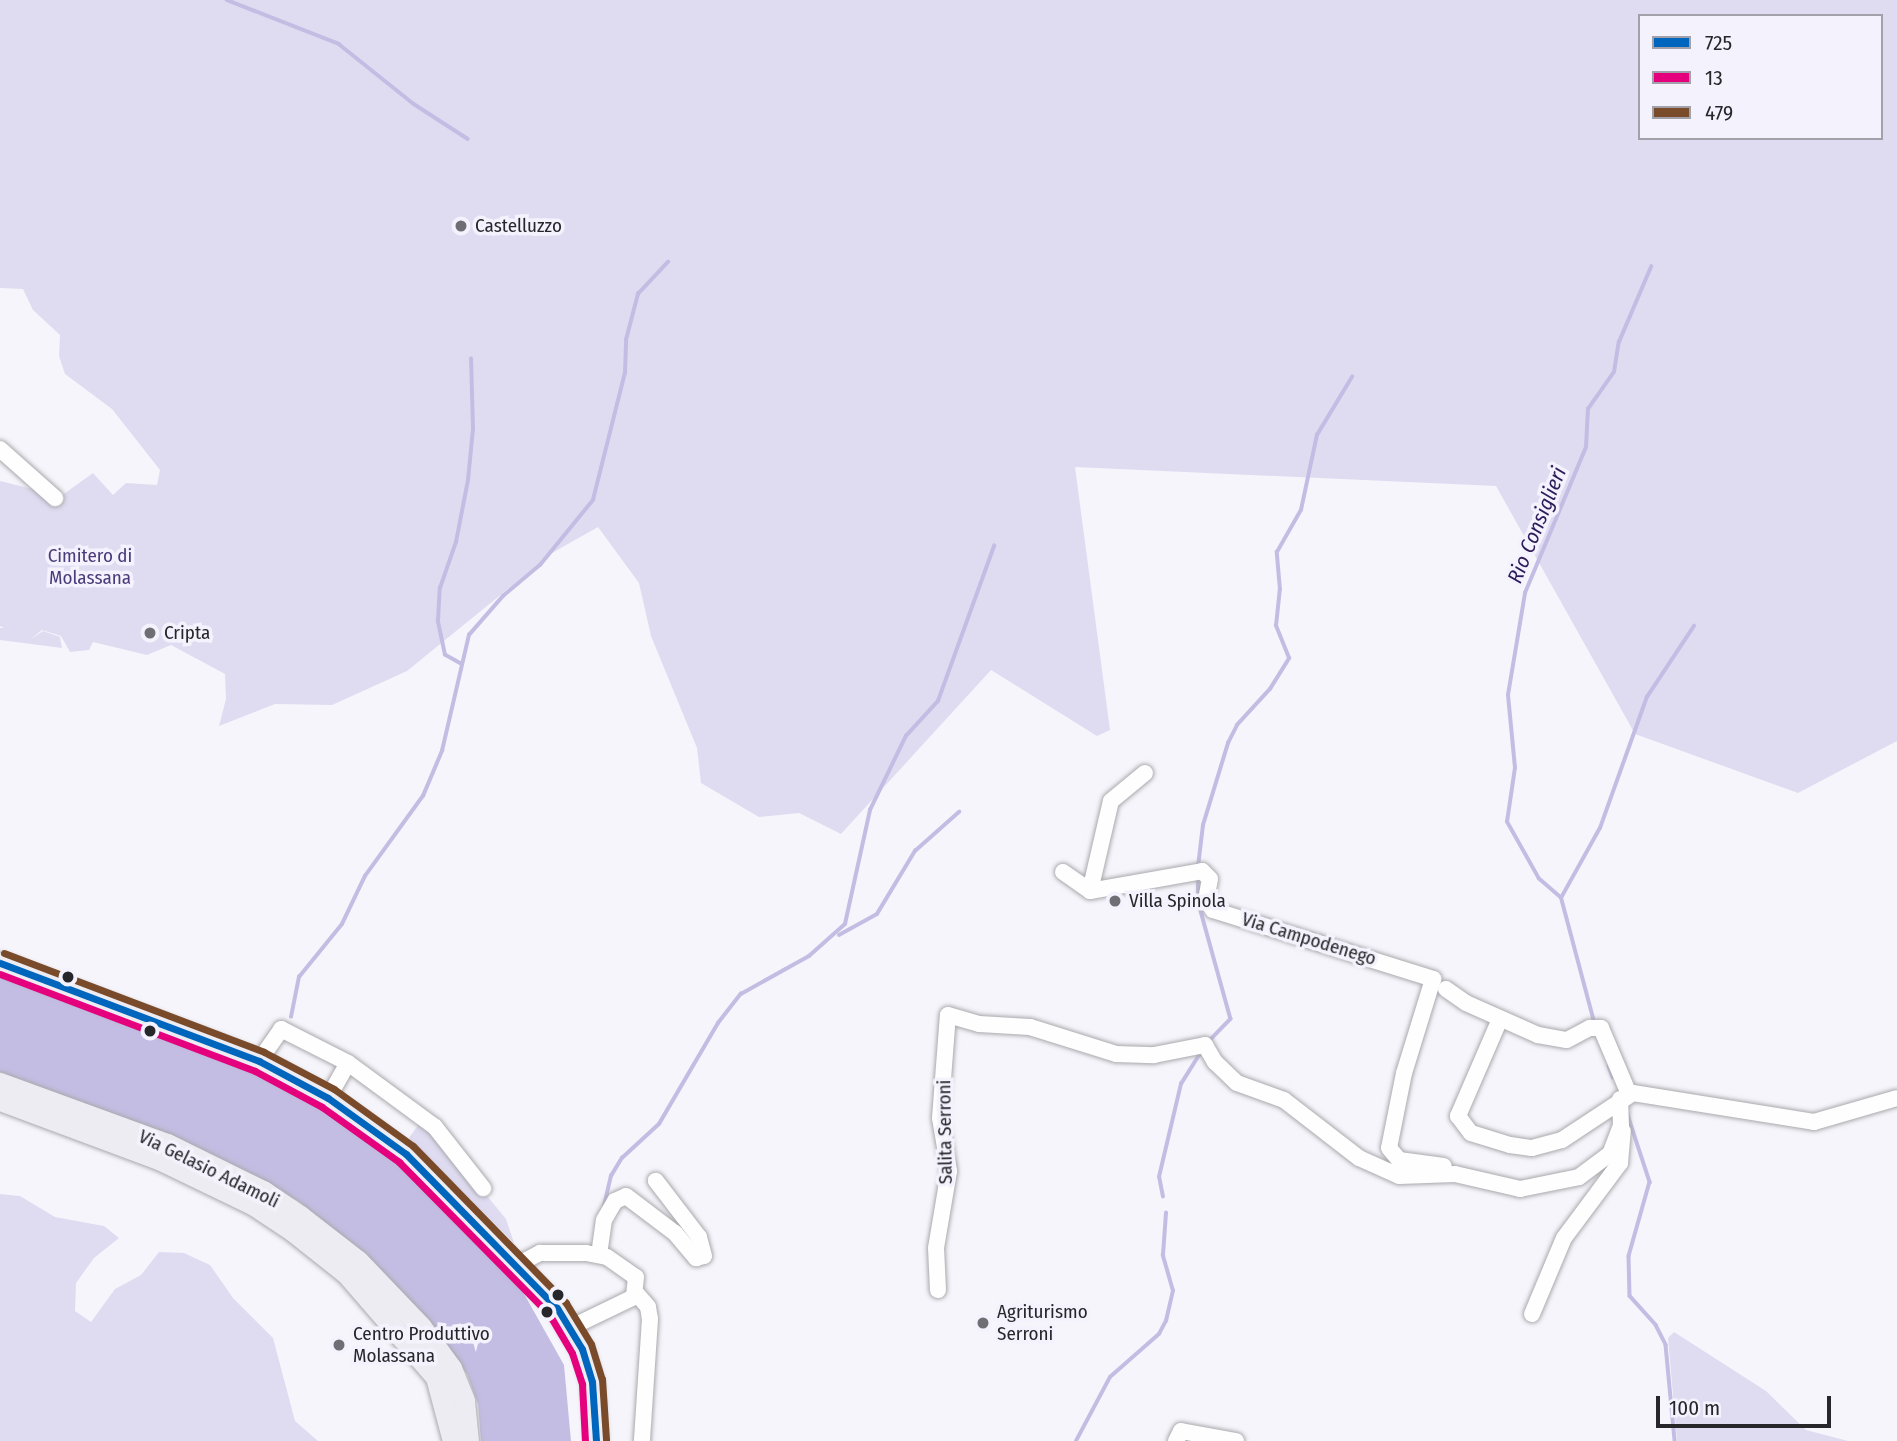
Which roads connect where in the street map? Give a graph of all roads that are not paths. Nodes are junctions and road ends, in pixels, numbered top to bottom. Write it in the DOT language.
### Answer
graph roads {
  1 [pos="0,449"];
  2 [pos="55,498"];
  3 [pos="1145,773"];
  4 [pos="1063,872"];
  5 [pos="1090,891"];
  6 [pos="0,963"];
  7 [pos="1446,989"];
  8 [pos="1500,1019"];
  9 [pos="259,1061"];
  10 [pos="348,1063"];
  11 [pos="0,1083"];
  12 [pos="328,1098"];
  13 [pos="1897,1098"];
  14 [pos="1622,1099"];
  15 [pos="0,1100"];
  16 [pos="1621,1126"];
  17 [pos="656,1181"];
  18 [pos="483,1188"];
  19 [pos="599,1255"];
  20 [pos="519,1264"];
  21 [pos="938,1290"];
  22 [pos="636,1293"];
  23 [pos="1532,1314"];
  24 [pos="570,1328"];
  25 [pos="453,1441"];
  26 [pos="468,1441"];
  27 [pos="596,1441"];
  28 [pos="642,1441"];
  29 [pos="1176,1441"];
  30 [pos="1236,1441"];
  1 -- 2 [label="street"];
  3 -- 5 [label="street"];
  4 -- 5 [label="street"];
  5 -- 14 [label="street, Via Campodenego"];
  6 -- 9 [label="main road"];
  7 -- 8 [label="street"];
  8 -- 14 [label="street"];
  8 -- 14 [label="street"];
  9 -- 10 [label="street"];
  9 -- 12 [label="main road"];
  10 -- 12 [label="street"];
  10 -- 18 [label="street"];
  11 -- 26 [label="main road, Via Gelasio Adamoli"];
  12 -- 20 [label="main road"];
  13 -- 14 [label="street"];
  14 -- 16 [label="street"];
  15 -- 25 [label="main road, Via Gelasio Adamoli"];
  16 -- 21 [label="street, Salita Serroni"];
  16 -- 23 [label="street"];
  17 -- 19 [label="street"];
  19 -- 20 [label="street"];
  19 -- 22 [label="street"];
  20 -- 24 [label="main road"];
  22 -- 24 [label="street"];
  22 -- 28 [label="street"];
  24 -- 27 [label="main road"];
  29 -- 30 [label="street"];
}
